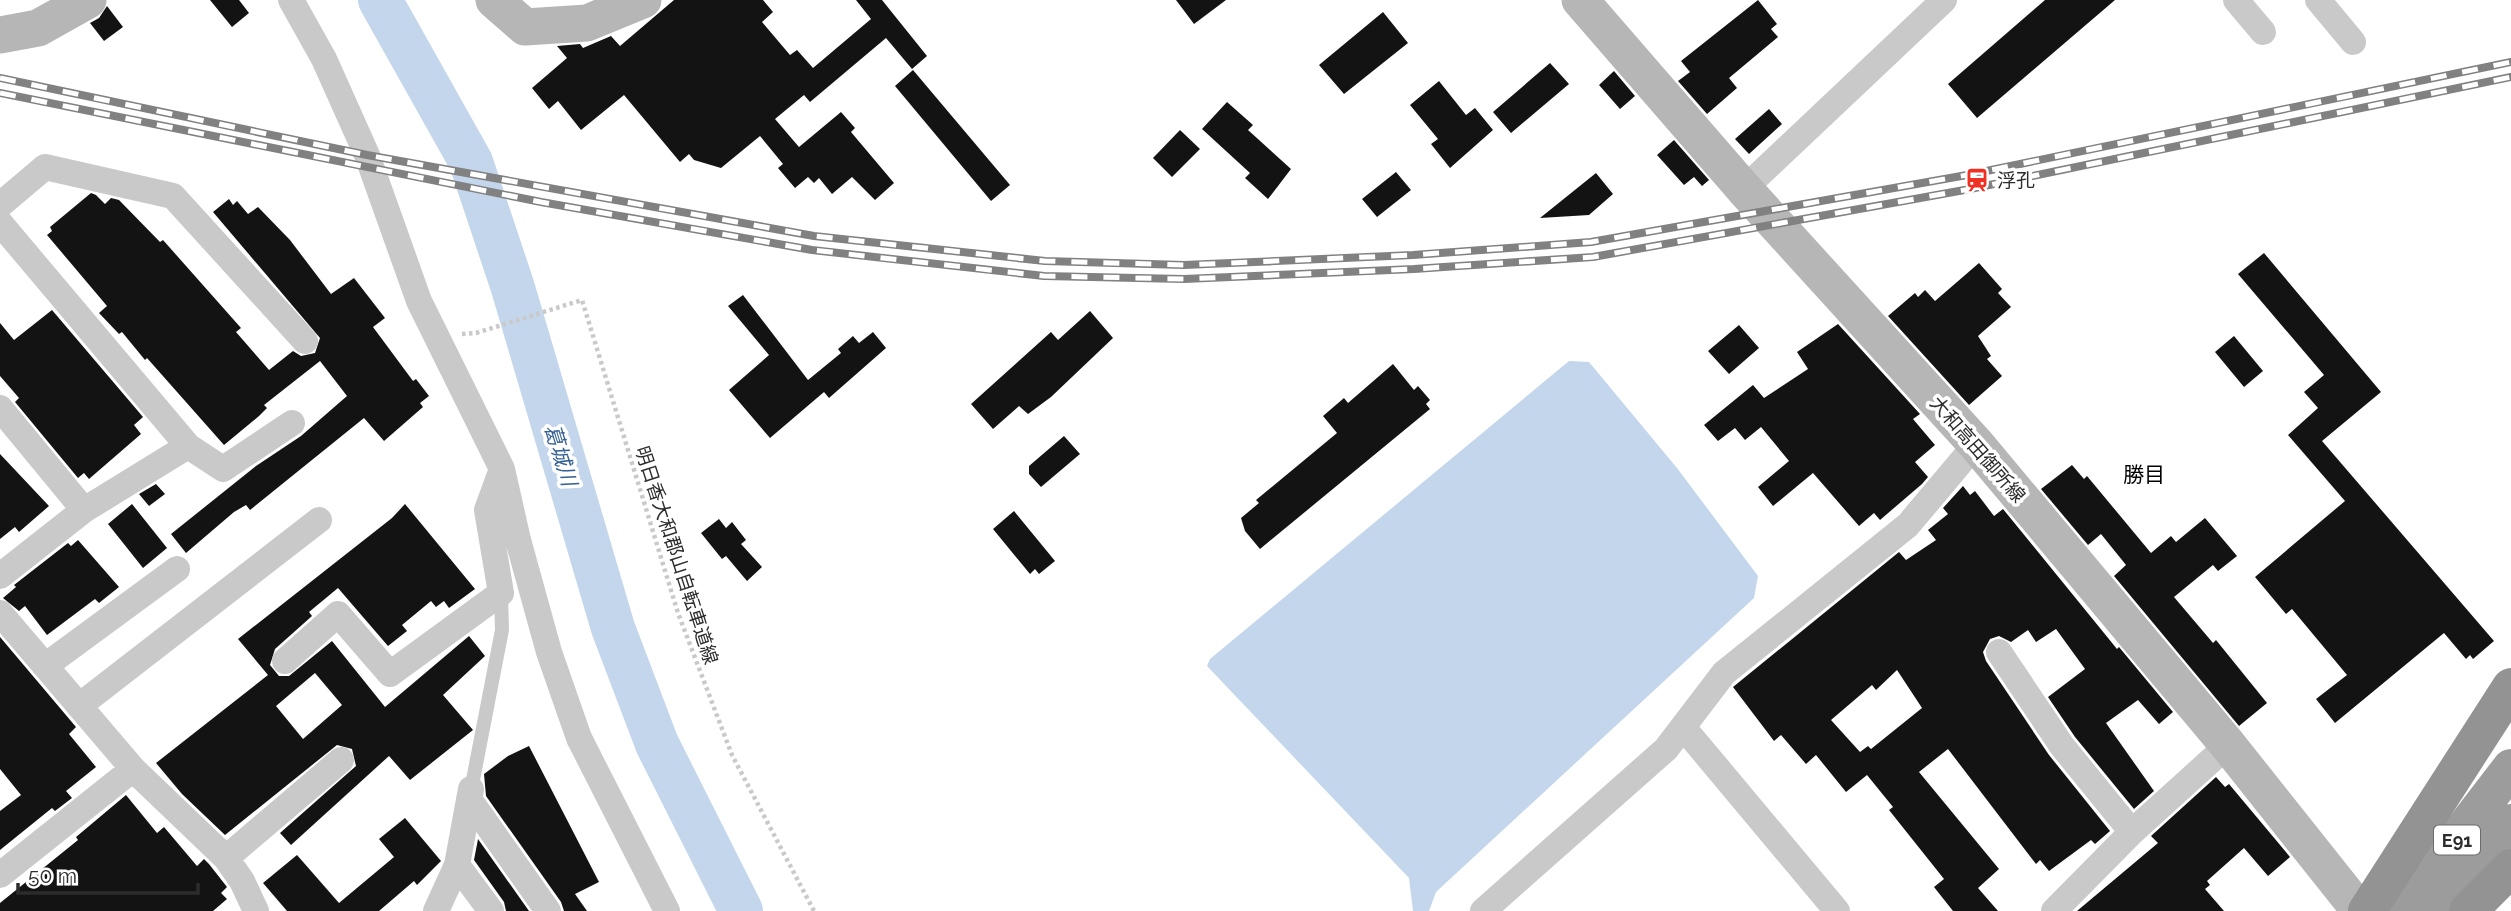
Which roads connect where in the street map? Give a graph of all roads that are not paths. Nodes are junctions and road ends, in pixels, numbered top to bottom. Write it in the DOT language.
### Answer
graph roads {
  1 [pos="88,0"];
  2 [pos="291,0"];
  3 [pos="494,0"];
  4 [pos="643,0"];
  5 [pos="1580,0"];
  6 [pos="1944,0"];
  7 [pos="2235,0"];
  8 [pos="2318,0"];
  9 [pos="2263,32"];
  10 [pos="0,35"];
  11 [pos="2353,42"];
  12 [pos="1744,189"];
  13 [pos="0,205"];
  14 [pos="0,223"];
  15 [pos="305,341"];
  16 [pos="0,408"];
  17 [pos="292,423"];
  18 [pos="1976,444"];
  19 [pos="188,446"];
  20 [pos="502,469"];
  21 [pos="84,510"];
  22 [pos="319,520"];
  23 [pos="177,569"];
  24 [pos="0,576"];
  25 [pos="501,593"];
  26 [pos="0,613"];
  27 [pos="1999,652"];
  28 [pos="285,662"];
  29 [pos="45,666"];
  30 [pos="2511,672"];
  31 [pos="2511,687"];
  32 [pos="79,706"];
  33 [pos="2511,715"];
  34 [pos="1683,727"];
  35 [pos="2228,745"];
  36 [pos="341,760"];
  37 [pos="2511,768"];
  38 [pos="133,769"];
  39 [pos="471,792"];
  40 [pos="2511,800"];
  41 [pos="2511,823"];
  42 [pos="2132,832"];
  43 [pos="226,858"];
  44 [pos="2382,859"];
  45 [pos="457,864"];
  46 [pos="2511,868"];
  47 [pos="0,875"];
  48 [pos="2511,887"];
  49 [pos="248,907"];
  50 [pos="2354,908"];
  51 [pos="436,911"];
  52 [pos="491,911"];
  53 [pos="548,911"];
  54 [pos="667,911"];
  55 [pos="1483,911"];
  56 [pos="1837,911"];
  57 [pos="2054,911"];
  58 [pos="2402,911"];
  59 [pos="2443,911"];
  60 [pos="2469,911"];
  1 -- 10 [label="main road"];
  2 -- 20 [label="street"];
  3 -- 4 [label="main road"];
  5 -- 12 [label="main road, 大和高田御所線"];
  6 -- 12 [label="street"];
  7 -- 9 [label="street"];
  8 -- 11 [label="street"];
  12 -- 18 [label="main road, 大和高田御所線"];
  13 -- 15 [label="street"];
  14 -- 19 [label="street"];
  16 -- 21 [label="street"];
  17 -- 19 [label="street"];
  18 -- 34 [label="street"];
  18 -- 35 [label="main road, 大和高田御所線"];
  19 -- 21 [label="street"];
  20 -- 25 [label="street"];
  20 -- 54 [label="street"];
  21 -- 24 [label="street"];
  22 -- 32 [label="street"];
  23 -- 29 [label="street"];
  25 -- 28 [label="street"];
  25 -- 39 [label="lane"];
  26 -- 29 [label="street"];
  27 -- 42 [label="street"];
  29 -- 32 [label="street"];
  30 -- 44 [label="street"];
  31 -- 50 [label="highway"];
  32 -- 38 [label="street"];
  33 -- 44 [label="street"];
  34 -- 55 [label="street"];
  34 -- 56 [label="street"];
  35 -- 42 [label="street"];
  35 -- 50 [label="main road, 大和高田御所線"];
  36 -- 43 [label="street"];
  37 -- 58 [label="highway, E91"];
  38 -- 43 [label="street"];
  38 -- 47 [label="street"];
  39 -- 45 [label="street"];
  39 -- 53 [label="street"];
  40 -- 48 [label="street"];
  41 -- 59 [label="highway, E91"];
  42 -- 57 [label="street"];
  43 -- 49 [label="street"];
  44 -- 50 [label="street"];
  45 -- 51 [label="street"];
  45 -- 52 [label="street"];
  46 -- 60 [label="highway"];
}
